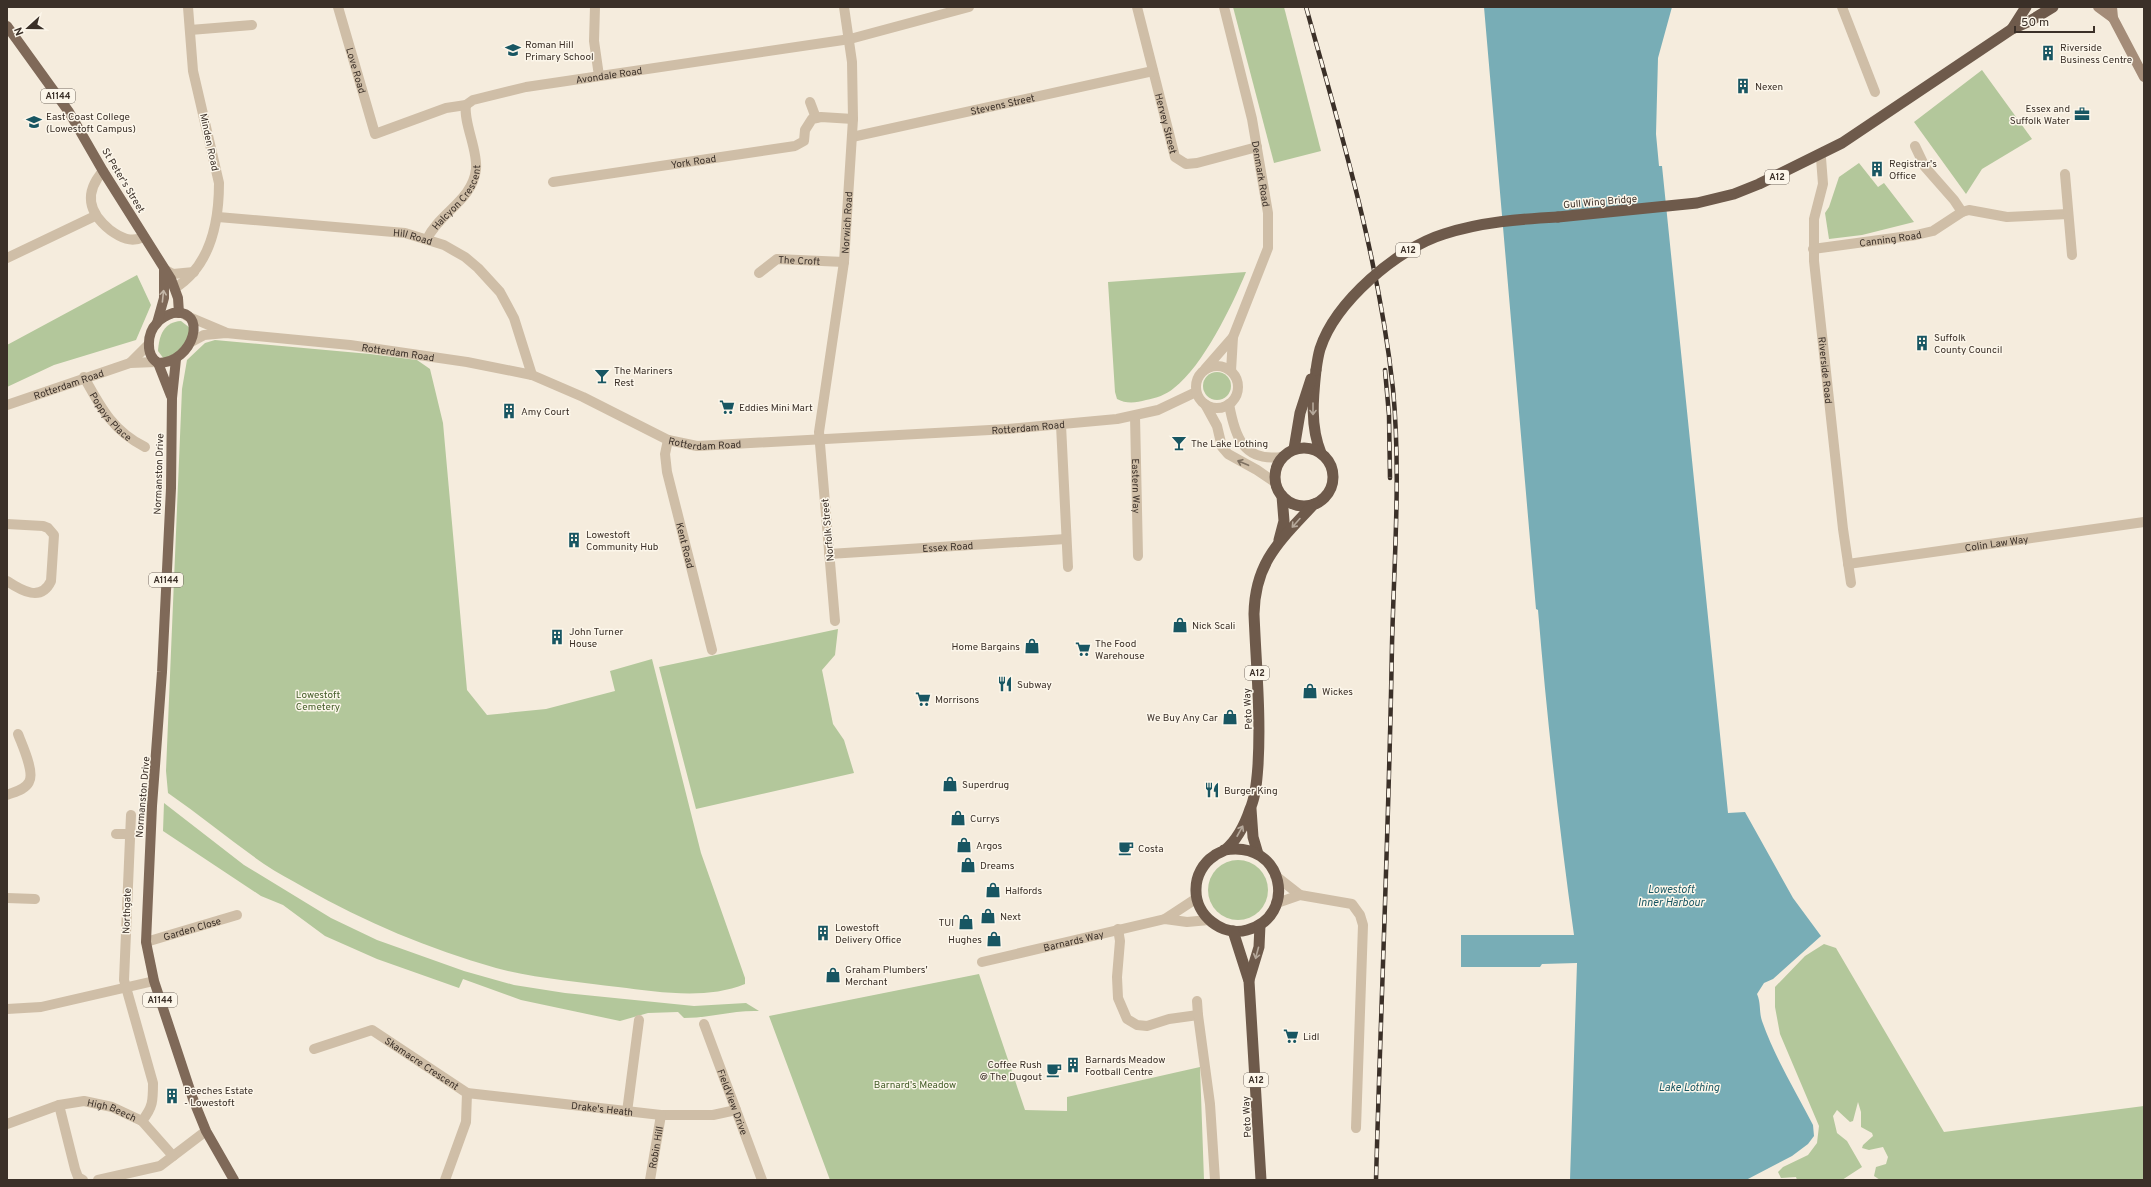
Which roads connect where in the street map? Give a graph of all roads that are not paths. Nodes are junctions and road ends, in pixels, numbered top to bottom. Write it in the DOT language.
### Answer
graph roads {
  1 [pos="188,7"];
  2 [pos="338,7"];
  3 [pos="595,7"];
  4 [pos="844,7"];
  5 [pos="969,7"];
  6 [pos="1137,7"];
  7 [pos="1224,7"];
  8 [pos="1842,7"];
  9 [pos="2026,7"];
  10 [pos="2053,7"];
  11 [pos="2098,7"];
  12 [pos="2112,7"];
  13 [pos="2113,18"];
  14 [pos="252,25"];
  15 [pos="7,26"];
  16 [pos="2012,29"];
  17 [pos="190,30"];
  18 [pos="850,39"];
  19 [pos="1153,71"];
  20 [pos="599,76"];
  21 [pos="2144,77"];
  22 [pos="1875,92"];
  23 [pos="810,102"];
  24 [pos="466,105"];
  25 [pos="816,118"];
  26 [pos="853,119"];
  27 [pos="375,134"];
  28 [pos="852,137"];
  29 [pos="1915,146"];
  30 [pos="1257,147"];
  31 [pos="1821,158"];
  32 [pos="102,171"];
  33 [pos="2065,174"];
  34 [pos="553,182"];
  35 [pos="1962,212"];
  36 [pos="2068,214"];
  37 [pos="95,216"];
  38 [pos="218,217"];
  39 [pos="144,237"];
  40 [pos="427,239"];
  41 [pos="1814,249"];
  42 [pos="2072,255"];
  43 [pos="7,258"];
  44 [pos="844,262"];
  45 [pos="164,269"];
  46 [pos="194,272"];
  47 [pos="759,273"];
  48 [pos="175,288"];
  49 [pos="183,314"];
  50 [pos="157,323"];
  51 [pos="226,333"];
  52 [pos="1233,337"];
  53 [pos="191,342"];
  54 [pos="149,344"];
  55 [pos="176,358"];
  56 [pos="157,362"];
  57 [pos="130,364"];
  58 [pos="1205,369"];
  59 [pos="1316,370"];
  60 [pos="1231,371"];
  61 [pos="532,376"];
  62 [pos="84,377"];
  63 [pos="1196,392"];
  64 [pos="172,398"];
  65 [pos="1205,404"];
  66 [pos="1229,404"];
  67 [pos="7,405"];
  68 [pos="1135,416"];
  69 [pos="1061,425"];
  70 [pos="820,438"];
  71 [pos="668,440"];
  72 [pos="145,447"];
  73 [pos="1294,449"];
  74 [pos="1320,453"];
  75 [pos="1282,457"];
  76 [pos="1276,483"];
  77 [pos="1282,496"];
  78 [pos="1314,504"];
  79 [pos="2144,522"];
  80 [pos="7,524"];
  81 [pos="1066,539"];
  82 [pos="1279,543"];
  83 [pos="829,554"];
  84 [pos="1138,556"];
  85 [pos="1848,564"];
  86 [pos="1068,567"];
  87 [pos="7,581"];
  88 [pos="1851,583"];
  89 [pos="835,621"];
  90 [pos="712,650"];
  91 [pos="18,734"];
  92 [pos="7,794"];
  93 [pos="1251,808"];
  94 [pos="131,815"];
  95 [pos="116,834"];
  96 [pos="130,834"];
  97 [pos="1224,850"];
  98 [pos="1258,854"];
  99 [pos="1277,877"];
  100 [pos="1300,895"];
  101 [pos="7,898"];
  102 [pos="1197,898"];
  103 [pos="35,899"];
  104 [pos="1277,903"];
  105 [pos="237,915"];
  106 [pos="1165,919"];
  107 [pos="1208,920"];
  108 [pos="1260,925"];
  109 [pos="1118,930"];
  110 [pos="1233,931"];
  111 [pos="146,942"];
  112 [pos="982,962"];
  113 [pos="1249,981"];
  114 [pos="154,982"];
  115 [pos="124,988"];
  116 [pos="1197,1001"];
  117 [pos="7,1009"];
  118 [pos="1198,1015"];
  119 [pos="639,1020"];
  120 [pos="704,1024"];
  121 [pos="314,1049"];
  122 [pos="467,1093"];
  123 [pos="59,1105"];
  124 [pos="736,1110"];
  125 [pos="627,1112"];
  126 [pos="661,1115"];
  127 [pos="142,1121"];
  128 [pos="7,1124"];
  129 [pos="1356,1128"];
  130 [pos="206,1131"];
  131 [pos="173,1156"];
  132 [pos="83,1180"];
  133 [pos="98,1180"];
  134 [pos="234,1180"];
  135 [pos="446,1180"];
  136 [pos="650,1180"];
  137 [pos="762,1180"];
  138 [pos="1215,1180"];
  139 [pos="1261,1180"];
  1 -- 17 [label="street, Minden Road"];
  2 -- 27 [label="street, Love Road"];
  3 -- 20 [label="street"];
  4 -- 18 [label="street, Norwich Road"];
  5 -- 18 [label="street, Avondale Road"];
  6 -- 19 [label="street, Hervey Street"];
  7 -- 30 [label="street, Denmark Road"];
  8 -- 22 [label="street"];
  9 -- 16 [label="highway, A12"];
  10 -- 16 [label="highway, A12"];
  11 -- 13 [label="main road"];
  12 -- 13 [label="main road"];
  13 -- 21 [label="main road"];
  14 -- 17 [label="street"];
  15 -- 32 [label="main road, St Peter's Street / A1144"];
  16 -- 59 [label="highway, Gull Wing Bridge / A12, bridge"];
  17 -- 38 [label="street, Minden Road"];
  18 -- 20 [label="street, Avondale Road"];
  18 -- 26 [label="street, Norwich Road"];
  19 -- 28 [label="street, Stevens Street"];
  19 -- 30 [label="street, Hervey Street"];
  20 -- 24 [label="street, Avondale Road"];
  23 -- 25 [label="street"];
  24 -- 27 [label="street, Avondale Road"];
  24 -- 40 [label="street, Halcyon Crescent"];
  25 -- 26 [label="street"];
  25 -- 34 [label="street, York Road"];
  26 -- 28 [label="street, Norwich Road"];
  28 -- 44 [label="street, Norwich Road"];
  29 -- 35 [label="street"];
  30 -- 52 [label="street, Denmark Road"];
  31 -- 41 [label="street, Riverside Road"];
  32 -- 37 [label="street"];
  32 -- 39 [label="main road, St Peter's Street / A1144"];
  33 -- 36 [label="street"];
  35 -- 36 [label="street"];
  35 -- 41 [label="street, Canning Road"];
  36 -- 42 [label="street"];
  37 -- 39 [label="street"];
  37 -- 43 [label="street"];
  38 -- 40 [label="street, Hill Road"];
  38 -- 46 [label="street, Minden Road"];
  39 -- 45 [label="main road, St Peter's Street / A1144"];
  40 -- 61 [label="street, Hill Road"];
  41 -- 85 [label="street, Riverside Road"];
  44 -- 47 [label="street, The Croft"];
  44 -- 70 [label="street, Norwich Road"];
  45 -- 46 [label="street"];
  45 -- 48 [label="main road, St Peter's Street / A1144"];
  50 -- 45 [label="main road, one-way"];
  46 -- 48 [label="street, Minden Road"];
  48 -- 49 [label="main road, St Peter's Street / A1144"];
  49 -- 50 [label="main road"];
  49 -- 51 [label="street, Rotterdam Road"];
  49 -- 53 [label="main road"];
  50 -- 54 [label="main road"];
  51 -- 53 [label="street, Rotterdam Road"];
  51 -- 61 [label="street, Rotterdam Road"];
  52 -- 58 [label="street, Denmark Road"];
  52 -- 60 [label="street, Denmark Road"];
  53 -- 55 [label="main road"];
  54 -- 56 [label="main road"];
  54 -- 57 [label="street"];
  55 -- 56 [label="main road"];
  55 -- 64 [label="main road, Normanston Drive / A1144"];
  56 -- 57 [label="street, Rotterdam Road"];
  56 -- 64 [label="main road, Normanston Drive / A1144"];
  57 -- 62 [label="street, Rotterdam Road"];
  58 -- 60 [label="street"];
  58 -- 63 [label="street"];
  59 -- 73 [label="highway, A12"];
  59 -- 74 [label="highway, A12, one-way"];
  60 -- 66 [label="street"];
  61 -- 71 [label="street, Rotterdam Road"];
  62 -- 67 [label="street, Rotterdam Road"];
  62 -- 72 [label="street, Poppys Place"];
  63 -- 65 [label="street"];
  63 -- 68 [label="street, Rotterdam Road"];
  64 -- 111 [label="main road, Normanston Drive / A1144"];
  65 -- 66 [label="street"];
  76 -- 65 [label="street, one-way"];
  66 -- 75 [label="street"];
  68 -- 69 [label="street, Rotterdam Road"];
  68 -- 84 [label="street, Eastern Way"];
  69 -- 70 [label="street, Rotterdam Road"];
  69 -- 81 [label="street"];
  70 -- 71 [label="street, Rotterdam Road"];
  70 -- 83 [label="street, Norfolk Street"];
  71 -- 90 [label="street, Kent Road"];
  73 -- 74 [label="highway"];
  73 -- 75 [label="highway"];
  74 -- 78 [label="highway"];
  75 -- 76 [label="highway"];
  76 -- 77 [label="highway"];
  77 -- 78 [label="highway"];
  77 -- 82 [label="highway, Peto Way / A12"];
  78 -- 82 [label="highway, Peto Way / A12, one-way"];
  79 -- 85 [label="street, Colin Law Way"];
  80 -- 87 [label="street"];
  81 -- 83 [label="street, Essex Road"];
  81 -- 86 [label="street"];
  82 -- 93 [label="highway, Peto Way / A12"];
  83 -- 89 [label="street, Norfolk Street"];
  85 -- 88 [label="street, Riverside Road"];
  91 -- 92 [label="street"];
  97 -- 93 [label="highway, Peto Way / A12, one-way"];
  93 -- 98 [label="highway, Peto Way / A12"];
  94 -- 96 [label="street, Northgate"];
  95 -- 96 [label="street"];
  96 -- 115 [label="street, Northgate"];
  97 -- 98 [label="highway"];
  97 -- 102 [label="highway"];
  98 -- 99 [label="highway"];
  99 -- 100 [label="street"];
  99 -- 104 [label="highway"];
  100 -- 104 [label="street"];
  100 -- 129 [label="street"];
  101 -- 103 [label="street"];
  102 -- 106 [label="street, Barnards Way"];
  102 -- 107 [label="highway"];
  104 -- 108 [label="highway"];
  105 -- 111 [label="street, Garden Close"];
  106 -- 107 [label="street, Barnards Way"];
  106 -- 109 [label="street, Barnards Way"];
  107 -- 110 [label="highway"];
  108 -- 110 [label="highway"];
  108 -- 113 [label="highway, Peto Way / A12, one-way"];
  109 -- 112 [label="street, Barnards Way"];
  109 -- 118 [label="street"];
  110 -- 113 [label="highway, Peto Way / A12"];
  111 -- 114 [label="main road, Normanston Drive / A1144"];
  113 -- 139 [label="highway, Peto Way / A12"];
  114 -- 115 [label="street"];
  114 -- 130 [label="main road, Normanston Drive / A1144"];
  115 -- 117 [label="street"];
  115 -- 127 [label="street, Northgate"];
  116 -- 118 [label="street"];
  118 -- 138 [label="street"];
  119 -- 125 [label="street"];
  120 -- 124 [label="street, FieldView Drive"];
  121 -- 122 [label="street, Skamacre Crescent"];
  122 -- 125 [label="street, Drake's Heath"];
  122 -- 135 [label="street, Skamacre Crescent"];
  123 -- 127 [label="street, High Beech"];
  123 -- 128 [label="street, High Beech"];
  123 -- 132 [label="street"];
  124 -- 126 [label="street, Drake's Heath"];
  124 -- 137 [label="street, FieldView Drive"];
  125 -- 126 [label="street, Drake's Heath"];
  126 -- 136 [label="street, Robin Hill"];
  127 -- 131 [label="street, High Beech"];
  130 -- 131 [label="street"];
  130 -- 134 [label="main road, Normanston Drive / A1144"];
  131 -- 133 [label="street"];
}
